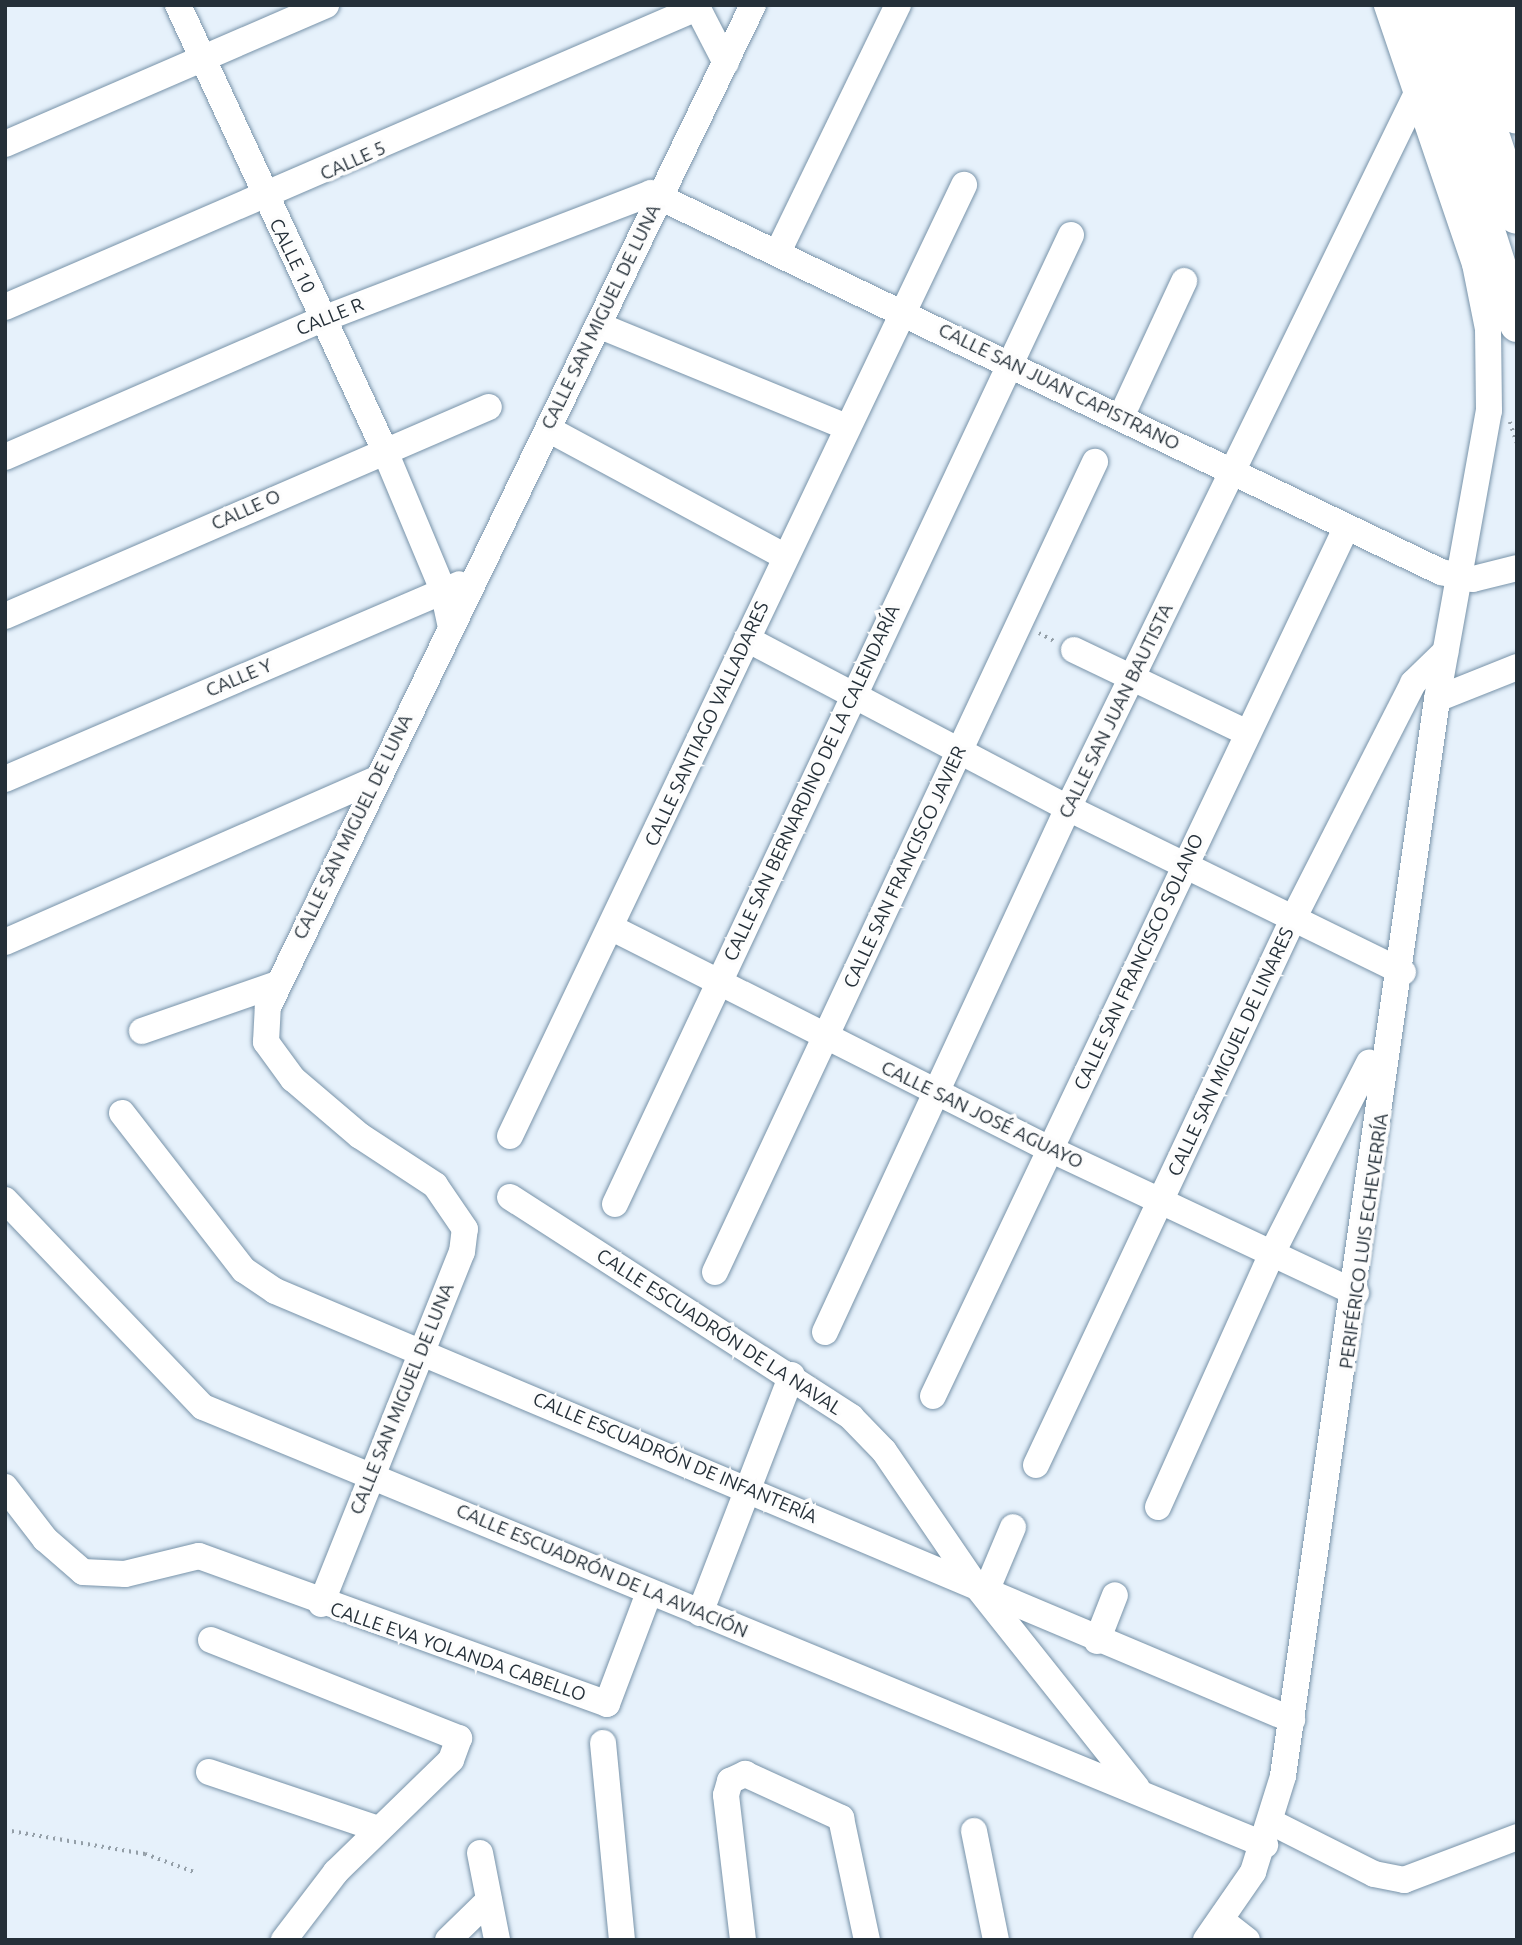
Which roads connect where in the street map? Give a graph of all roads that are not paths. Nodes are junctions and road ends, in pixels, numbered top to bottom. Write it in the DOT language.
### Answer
graph roads {
  1 [pos="178,5"];
  2 [pos="326,5"];
  3 [pos="753,5"];
  4 [pos="898,5"];
  5 [pos="1506,5"];
  6 [pos="696,7"];
  7 [pos="1433,8"];
  8 [pos="1517,40"];
  9 [pos="204,61"];
  10 [pos="726,63"];
  11 [pos="1416,95"];
  12 [pos="1517,115"];
  13 [pos="5,144"];
  14 [pos="964,185"];
  15 [pos="660,194"];
  16 [pos="264,200"];
  17 [pos="1489,224"];
  18 [pos="1071,235"];
  19 [pos="778,252"];
  20 [pos="1184,281"];
  21 [pos="5,307"];
  22 [pos="905,312"];
  23 [pos="323,319"];
  24 [pos="1517,324"];
  25 [pos="598,325"];
  26 [pos="1014,364"];
  27 [pos="489,407"];
  28 [pos="1121,417"];
  29 [pos="844,426"];
  30 [pos="548,429"];
  31 [pos="384,449"];
  32 [pos="5,457"];
  33 [pos="1095,462"];
  34 [pos="1236,473"];
  35 [pos="1346,528"];
  36 [pos="784,556"];
  37 [pos="1517,568"];
  38 [pos="473,578"];
  39 [pos="1458,579"];
  40 [pos="443,590"];
  41 [pos="5,617"];
  42 [pos="450,624"];
  43 [pos="747,639"];
  44 [pos="1074,650"];
  45 [pos="1445,652"];
  46 [pos="1505,671"];
  47 [pos="1132,678"];
  48 [pos="1517,692"];
  49 [pos="852,694"];
  50 [pos="1437,699"];
  51 [pos="1247,733"];
  52 [pos="960,750"];
  53 [pos="5,779"];
  54 [pos="377,779"];
  55 [pos="1068,808"];
  56 [pos="1183,863"];
  57 [pos="1293,919"];
  58 [pos="612,928"];
  59 [pos="5,942"];
  60 [pos="1403,972"];
  61 [pos="719,983"];
  62 [pos="277,984"];
  63 [pos="142,1031"];
  64 [pos="826,1037"];
  65 [pos="1369,1063"];
  66 [pos="937,1093"];
  67 [pos="122,1113"];
  68 [pos="510,1136"];
  69 [pos="1052,1150"];
  70 [pos="510,1197"];
  71 [pos="5,1200"];
  72 [pos="1161,1202"];
  73 [pos="615,1204"];
  74 [pos="1271,1255"];
  75 [pos="715,1272"];
  76 [pos="1356,1293"];
  77 [pos="825,1332"];
  78 [pos="423,1352"];
  79 [pos="792,1375"];
  80 [pos="933,1396"];
  81 [pos="1036,1465"];
  82 [pos="370,1474"];
  83 [pos="5,1487"];
  84 [pos="748,1488"];
  85 [pos="1158,1507"];
  86 [pos="1013,1527"];
  87 [pos="980,1586"];
  88 [pos="649,1593"];
  89 [pos="1115,1595"];
  90 [pos="321,1604"];
  91 [pos="700,1613"];
  92 [pos="211,1640"];
  93 [pos="1097,1641"];
  94 [pos="1292,1720"];
  95 [pos="603,1743"];
  96 [pos="209,1772"];
  97 [pos="1137,1788"];
  98 [pos="378,1829"];
  99 [pos="974,1830"];
  100 [pos="1269,1834"];
  101 [pos="1517,1837"];
  102 [pos="480,1853"];
  103 [pos="489,1900"];
  104 [pos="1225,1933"];
  105 [pos="284,1940"];
  106 [pos="448,1940"];
  107 [pos="497,1940"];
  108 [pos="622,1940"];
  109 [pos="743,1940"];
  110 [pos="867,1940"];
  111 [pos="996,1940"];
  1 -- 9 [label="street, CALLE 10"];
  2 -- 9 [label="street"];
  3 -- 10 [label="street, CALLE SAN MIGUEL DE LUNA"];
  4 -- 19 [label="street"];
  5 -- 8 [label="main road"];
  6 -- 10 [label="street"];
  6 -- 16 [label="street, CALLE 5"];
  7 -- 11 [label="street, PERIFÉRICO LUIS ECHEVERRÍA"];
  7 -- 12 [label="highway"];
  7 -- 17 [label="highway"];
  9 -- 13 [label="street"];
  9 -- 16 [label="street, CALLE 10"];
  10 -- 15 [label="street, CALLE SAN MIGUEL DE LUNA"];
  11 -- 17 [label="street, PERIFÉRICO LUIS ECHEVERRÍA"];
  11 -- 34 [label="street, CALLE SAN JUAN BAUTISTA"];
  14 -- 22 [label="street, CALLE SANTIAGO VALLADARES"];
  15 -- 19 [label="street, CALLE SAN JUAN CAPISTRANO"];
  15 -- 23 [label="street, CALLE R"];
  15 -- 25 [label="street, CALLE SAN MIGUEL DE LUNA"];
  16 -- 21 [label="street, CALLE 5"];
  16 -- 23 [label="street, CALLE 10"];
  17 -- 24 [label="main road"];
  17 -- 39 [label="street, PERIFÉRICO LUIS ECHEVERRÍA"];
  18 -- 26 [label="street, CALLE SAN BERNARDINO DE LA CALENDARÍA"];
  19 -- 22 [label="street, CALLE SAN JUAN CAPISTRANO"];
  20 -- 28 [label="street"];
  22 -- 26 [label="street, CALLE SAN JUAN CAPISTRANO"];
  22 -- 29 [label="street, CALLE SANTIAGO VALLADARES"];
  23 -- 31 [label="street, CALLE 10"];
  23 -- 32 [label="street, CALLE R"];
  25 -- 29 [label="street"];
  25 -- 30 [label="street, CALLE SAN MIGUEL DE LUNA"];
  26 -- 28 [label="street, CALLE SAN JUAN CAPISTRANO"];
  26 -- 49 [label="street, CALLE SAN BERNARDINO DE LA CALENDARÍA"];
  27 -- 31 [label="street, CALLE O"];
  28 -- 34 [label="street, CALLE SAN JUAN CAPISTRANO"];
  29 -- 36 [label="street, CALLE SANTIAGO VALLADARES"];
  30 -- 36 [label="street"];
  30 -- 38 [label="street, CALLE SAN MIGUEL DE LUNA"];
  31 -- 40 [label="street, CALLE 10"];
  31 -- 41 [label="street, CALLE O"];
  33 -- 52 [label="street, CALLE SAN FRANCISCO JAVIER"];
  34 -- 35 [label="street, CALLE SAN JUAN CAPISTRANO"];
  34 -- 47 [label="street, CALLE SAN JUAN BAUTISTA"];
  35 -- 39 [label="street, CALLE SAN JUAN CAPISTRANO"];
  35 -- 51 [label="street, CALLE SAN FRANCISCO SOLANO"];
  36 -- 43 [label="street, CALLE SANTIAGO VALLADARES"];
  37 -- 39 [label="street"];
  38 -- 40 [label="street, CALLE Y"];
  38 -- 42 [label="street, CALLE SAN MIGUEL DE LUNA"];
  39 -- 45 [label="street, PERIFÉRICO LUIS ECHEVERRÍA"];
  40 -- 42 [label="street, CALLE 10"];
  40 -- 53 [label="street, CALLE Y"];
  42 -- 54 [label="street, CALLE SAN MIGUEL DE LUNA"];
  43 -- 49 [label="street"];
  43 -- 58 [label="street, CALLE SANTIAGO VALLADARES"];
  44 -- 47 [label="street"];
  45 -- 50 [label="street, PERIFÉRICO LUIS ECHEVERRÍA"];
  45 -- 57 [label="street, CALLE SAN MIGUEL DE LINARES"];
  46 -- 48 [label="street"];
  46 -- 50 [label="street"];
  47 -- 51 [label="street"];
  47 -- 55 [label="street, CALLE SAN JUAN BAUTISTA"];
  49 -- 52 [label="street"];
  49 -- 61 [label="street, CALLE SAN BERNARDINO DE LA CALENDARÍA"];
  50 -- 60 [label="street, PERIFÉRICO LUIS ECHEVERRÍA"];
  51 -- 56 [label="street, CALLE SAN FRANCISCO SOLANO"];
  52 -- 55 [label="street"];
  52 -- 64 [label="street, CALLE SAN FRANCISCO JAVIER"];
  54 -- 59 [label="street"];
  54 -- 62 [label="street, CALLE SAN MIGUEL DE LUNA"];
  55 -- 56 [label="street"];
  55 -- 66 [label="street, CALLE SAN JUAN BAUTISTA"];
  56 -- 57 [label="street"];
  56 -- 69 [label="street, CALLE SAN FRANCISCO SOLANO"];
  57 -- 60 [label="street"];
  57 -- 72 [label="street, CALLE SAN MIGUEL DE LINARES"];
  58 -- 61 [label="street, CALLE SAN JOSÉ AGUAYO"];
  58 -- 68 [label="street, CALLE SANTIAGO VALLADARES"];
  60 -- 76 [label="street, PERIFÉRICO LUIS ECHEVERRÍA"];
  61 -- 64 [label="street, CALLE SAN JOSÉ AGUAYO"];
  61 -- 73 [label="street, CALLE SAN BERNARDINO DE LA CALENDARÍA"];
  62 -- 63 [label="street"];
  62 -- 78 [label="street, CALLE SAN MIGUEL DE LUNA"];
  64 -- 66 [label="street, CALLE SAN JOSÉ AGUAYO"];
  64 -- 75 [label="street, CALLE SAN FRANCISCO JAVIER"];
  65 -- 74 [label="street"];
  66 -- 69 [label="street, CALLE SAN JOSÉ AGUAYO"];
  66 -- 77 [label="street, CALLE SAN JUAN BAUTISTA"];
  67 -- 78 [label="street, CALLE ESCUADRÓN DE INFANTERÍA"];
  69 -- 72 [label="street, CALLE SAN JOSÉ AGUAYO"];
  69 -- 80 [label="street, CALLE SAN FRANCISCO SOLANO"];
  70 -- 79 [label="street, CALLE ESCUADRÓN DE LA NAVAL"];
  71 -- 82 [label="street, CALLE ESCUADRÓN DE LA AVIACIÓN"];
  72 -- 74 [label="street, CALLE SAN JOSÉ AGUAYO"];
  72 -- 81 [label="street, CALLE SAN MIGUEL DE LINARES"];
  74 -- 76 [label="street, CALLE SAN JOSÉ AGUAYO"];
  74 -- 85 [label="street"];
  76 -- 94 [label="street, PERIFÉRICO LUIS ECHEVERRÍA"];
  78 -- 82 [label="street, CALLE SAN MIGUEL DE LUNA"];
  78 -- 84 [label="street, CALLE ESCUADRÓN DE INFANTERÍA"];
  79 -- 84 [label="street"];
  79 -- 87 [label="street, CALLE ESCUADRÓN DE LA NAVAL"];
  82 -- 88 [label="street, CALLE ESCUADRÓN DE LA AVIACIÓN"];
  82 -- 90 [label="street, CALLE SAN MIGUEL DE LUNA"];
  83 -- 90 [label="street, CALLE EVA YOLANDA CABELLO"];
  84 -- 87 [label="street, CALLE ESCUADRÓN DE INFANTERÍA"];
  84 -- 91 [label="street"];
  86 -- 87 [label="street"];
  87 -- 93 [label="street, CALLE ESCUADRÓN DE INFANTERÍA"];
  87 -- 97 [label="street, CALLE ESCUADRÓN DE LA NAVAL"];
  88 -- 90 [label="street, CALLE EVA YOLANDA CABELLO"];
  88 -- 91 [label="street, CALLE ESCUADRÓN DE LA AVIACIÓN"];
  89 -- 93 [label="street"];
  91 -- 97 [label="street, CALLE ESCUADRÓN DE LA AVIACIÓN"];
  92 -- 98 [label="street"];
  93 -- 94 [label="street, CALLE ESCUADRÓN DE INFANTERÍA"];
  94 -- 100 [label="street, PERIFÉRICO LUIS ECHEVERRÍA"];
  95 -- 108 [label="street"];
  96 -- 98 [label="street"];
  97 -- 100 [label="street, CALLE ESCUADRÓN DE LA AVIACIÓN"];
  98 -- 105 [label="street"];
  99 -- 111 [label="street"];
  100 -- 101 [label="street, CALLE ESCUADRÓN DE LA AVIACIÓN"];
  100 -- 104 [label="street, PERIFÉRICO LUIS ECHEVERRÍA"];
  102 -- 103 [label="street"];
  103 -- 106 [label="street"];
  103 -- 107 [label="street"];
  109 -- 110 [label="street"];
}
